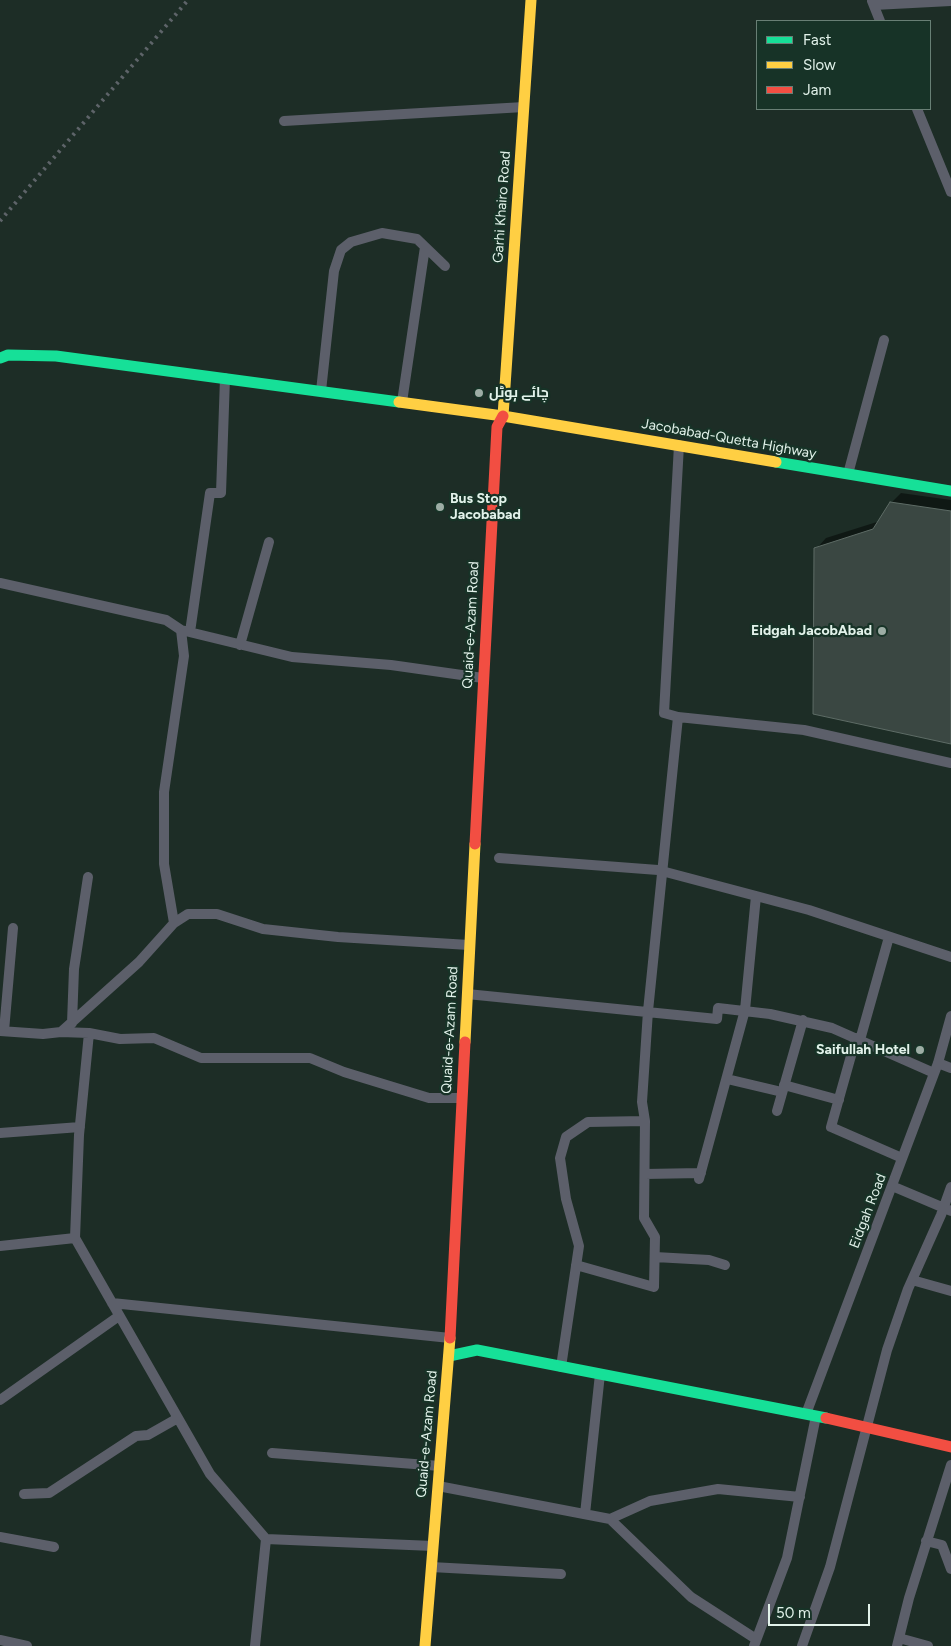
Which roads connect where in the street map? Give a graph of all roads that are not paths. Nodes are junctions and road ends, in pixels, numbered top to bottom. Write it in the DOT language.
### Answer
graph roads {
  1 [pos="531,0"];
  2 [pos="951,1"];
  3 [pos="873,2"];
  4 [pos="880,20"];
  5 [pos="524,107"];
  6 [pos="917,110"];
  7 [pos="284,121"];
  8 [pos="951,192"];
  9 [pos="425,247"];
  10 [pos="445,266"];
  11 [pos="884,340"];
  12 [pos="0,358"];
  13 [pos="225,378"];
  14 [pos="321,391"];
  15 [pos="402,402"];
  16 [pos="503,416"];
  17 [pos="679,446"];
  18 [pos="848,474"];
  19 [pos="951,492"];
  20 [pos="269,542"];
  21 [pos="0,583"];
  22 [pos="185,631"];
  23 [pos="240,645"];
  24 [pos="483,678"];
  25 [pos="678,718"];
  26 [pos="951,763"];
  27 [pos="499,858"];
  28 [pos="664,872"];
  29 [pos="88,877"];
  30 [pos="756,896"];
  31 [pos="174,923"];
  32 [pos="13,928"];
  33 [pos="889,937"];
  34 [pos="469,945"];
  35 [pos="951,958"];
  36 [pos="467,994"];
  37 [pos="745,1010"];
  38 [pos="648,1012"];
  39 [pos="951,1016"];
  40 [pos="803,1020"];
  41 [pos="72,1023"];
  42 [pos="2,1031"];
  43 [pos="61,1032"];
  44 [pos="89,1033"];
  45 [pos="858,1039"];
  46 [pos="936,1068"];
  47 [pos="951,1068"];
  48 [pos="726,1079"];
  49 [pos="783,1089"];
  50 [pos="462,1098"];
  51 [pos="838,1100"];
  52 [pos="777,1112"];
  53 [pos="645,1121"];
  54 [pos="80,1128"];
  55 [pos="0,1133"];
  56 [pos="902,1158"];
  57 [pos="644,1174"];
  58 [pos="892,1186"];
  59 [pos="951,1188"];
  60 [pos="947,1209"];
  61 [pos="75,1238"];
  62 [pos="0,1246"];
  63 [pos="655,1258"];
  64 [pos="576,1265"];
  65 [pos="726,1265"];
  66 [pos="912,1280"];
  67 [pos="951,1290"];
  68 [pos="112,1302"];
  69 [pos="119,1316"];
  70 [pos="450,1338"];
  71 [pos="449,1356"];
  72 [pos="562,1367"];
  73 [pos="600,1374"];
  74 [pos="0,1400"];
  75 [pos="811,1415"];
  76 [pos="178,1418"];
  77 [pos="867,1429"];
  78 [pos="951,1447"];
  79 [pos="272,1453"];
  80 [pos="440,1466"];
  81 [pos="951,1466"];
  82 [pos="438,1486"];
  83 [pos="24,1494"];
  84 [pos="800,1497"];
  85 [pos="585,1514"];
  86 [pos="610,1519"];
  87 [pos="0,1537"];
  88 [pos="266,1539"];
  89 [pos="926,1541"];
  90 [pos="433,1546"];
  91 [pos="54,1547"];
  92 [pos="431,1567"];
  93 [pos="951,1569"];
  94 [pos="561,1574"];
  95 [pos="0,1640"];
  96 [pos="755,1642"];
  97 [pos="898,1642"];
  98 [pos="26,1646"];
  99 [pos="255,1646"];
  100 [pos="425,1646"];
  101 [pos="802,1646"];
  102 [pos="928,1646"];
  1 -- 5 [label="street, Garhi Khairo Road"];
  2 -- 3 [label="street"];
  3 -- 4 [label="street"];
  5 -- 7 [label="street"];
  5 -- 16 [label="street, Garhi Khairo Road"];
  6 -- 8 [label="street"];
  9 -- 10 [label="street"];
  9 -- 14 [label="street"];
  9 -- 15 [label="street"];
  11 -- 18 [label="street"];
  12 -- 13 [label="street, Jacobabad-Quetta Highway"];
  13 -- 14 [label="street, Jacobabad-Quetta Highway"];
  13 -- 22 [label="street"];
  14 -- 15 [label="street, Jacobabad-Quetta Highway"];
  15 -- 16 [label="street, Jacobabad-Quetta Highway"];
  16 -- 17 [label="street, Jacobabad-Quetta Highway"];
  16 -- 24 [label="street, Quaid-e-Azam Road"];
  17 -- 18 [label="street, Jacobabad-Quetta Highway"];
  17 -- 25 [label="street"];
  18 -- 19 [label="street, Jacobabad-Quetta Highway"];
  20 -- 23 [label="street"];
  21 -- 22 [label="street"];
  22 -- 23 [label="street"];
  22 -- 31 [label="street"];
  23 -- 24 [label="street"];
  24 -- 34 [label="street, Quaid-e-Azam Road"];
  25 -- 26 [label="street"];
  25 -- 28 [label="street"];
  27 -- 28 [label="street"];
  28 -- 30 [label="street"];
  28 -- 38 [label="street"];
  29 -- 41 [label="street"];
  30 -- 33 [label="street"];
  30 -- 37 [label="street"];
  31 -- 34 [label="street"];
  31 -- 41 [label="street"];
  32 -- 42 [label="street"];
  33 -- 35 [label="street"];
  33 -- 45 [label="street"];
  34 -- 36 [label="street, Quaid-e-Azam Road"];
  36 -- 38 [label="street"];
  36 -- 50 [label="street, Quaid-e-Azam Road"];
  37 -- 38 [label="street"];
  37 -- 40 [label="street"];
  37 -- 48 [label="street"];
  38 -- 53 [label="street"];
  39 -- 46 [label="street, Eidgah Road"];
  40 -- 45 [label="street"];
  40 -- 49 [label="street"];
  41 -- 43 [label="street"];
  42 -- 43 [label="street"];
  43 -- 44 [label="street"];
  44 -- 50 [label="street"];
  44 -- 54 [label="street"];
  45 -- 46 [label="street"];
  45 -- 51 [label="street"];
  46 -- 47 [label="street"];
  46 -- 56 [label="street, Eidgah Road"];
  48 -- 49 [label="street"];
  48 -- 57 [label="street"];
  49 -- 51 [label="street"];
  49 -- 52 [label="street"];
  50 -- 70 [label="street, Quaid-e-Azam Road"];
  51 -- 56 [label="street"];
  53 -- 57 [label="street"];
  53 -- 64 [label="street"];
  54 -- 55 [label="street"];
  54 -- 61 [label="street"];
  56 -- 58 [label="street, Eidgah Road"];
  57 -- 63 [label="street"];
  58 -- 60 [label="street"];
  58 -- 75 [label="street, Eidgah Road"];
  59 -- 60 [label="street"];
  60 -- 66 [label="street"];
  61 -- 62 [label="street"];
  61 -- 68 [label="street"];
  63 -- 64 [label="street"];
  63 -- 65 [label="street"];
  64 -- 72 [label="street"];
  66 -- 67 [label="street"];
  66 -- 77 [label="street"];
  68 -- 69 [label="street"];
  68 -- 70 [label="street"];
  69 -- 74 [label="street"];
  69 -- 76 [label="street"];
  70 -- 71 [label="street, Quaid-e-Azam Road"];
  71 -- 72 [label="street"];
  71 -- 80 [label="street, Quaid-e-Azam Road"];
  72 -- 73 [label="street"];
  73 -- 75 [label="street"];
  73 -- 85 [label="street"];
  75 -- 77 [label="street"];
  75 -- 84 [label="street, Eidgah Road"];
  76 -- 83 [label="street"];
  76 -- 88 [label="street"];
  77 -- 78 [label="street"];
  77 -- 101 [label="street"];
  79 -- 80 [label="street"];
  80 -- 82 [label="street, Quaid-e-Azam Road"];
  81 -- 89 [label="street"];
  82 -- 85 [label="street"];
  82 -- 90 [label="street, Quaid-e-Azam Road"];
  84 -- 86 [label="street"];
  84 -- 96 [label="street, Eidgah Road"];
  85 -- 86 [label="street"];
  86 -- 96 [label="street"];
  87 -- 91 [label="street"];
  88 -- 90 [label="street"];
  88 -- 99 [label="street"];
  89 -- 93 [label="street"];
  89 -- 97 [label="street"];
  90 -- 92 [label="street, Quaid-e-Azam Road"];
  92 -- 94 [label="street"];
  92 -- 100 [label="street, Quaid-e-Azam Road"];
  95 -- 98 [label="street"];
  97 -- 102 [label="street"];
}
